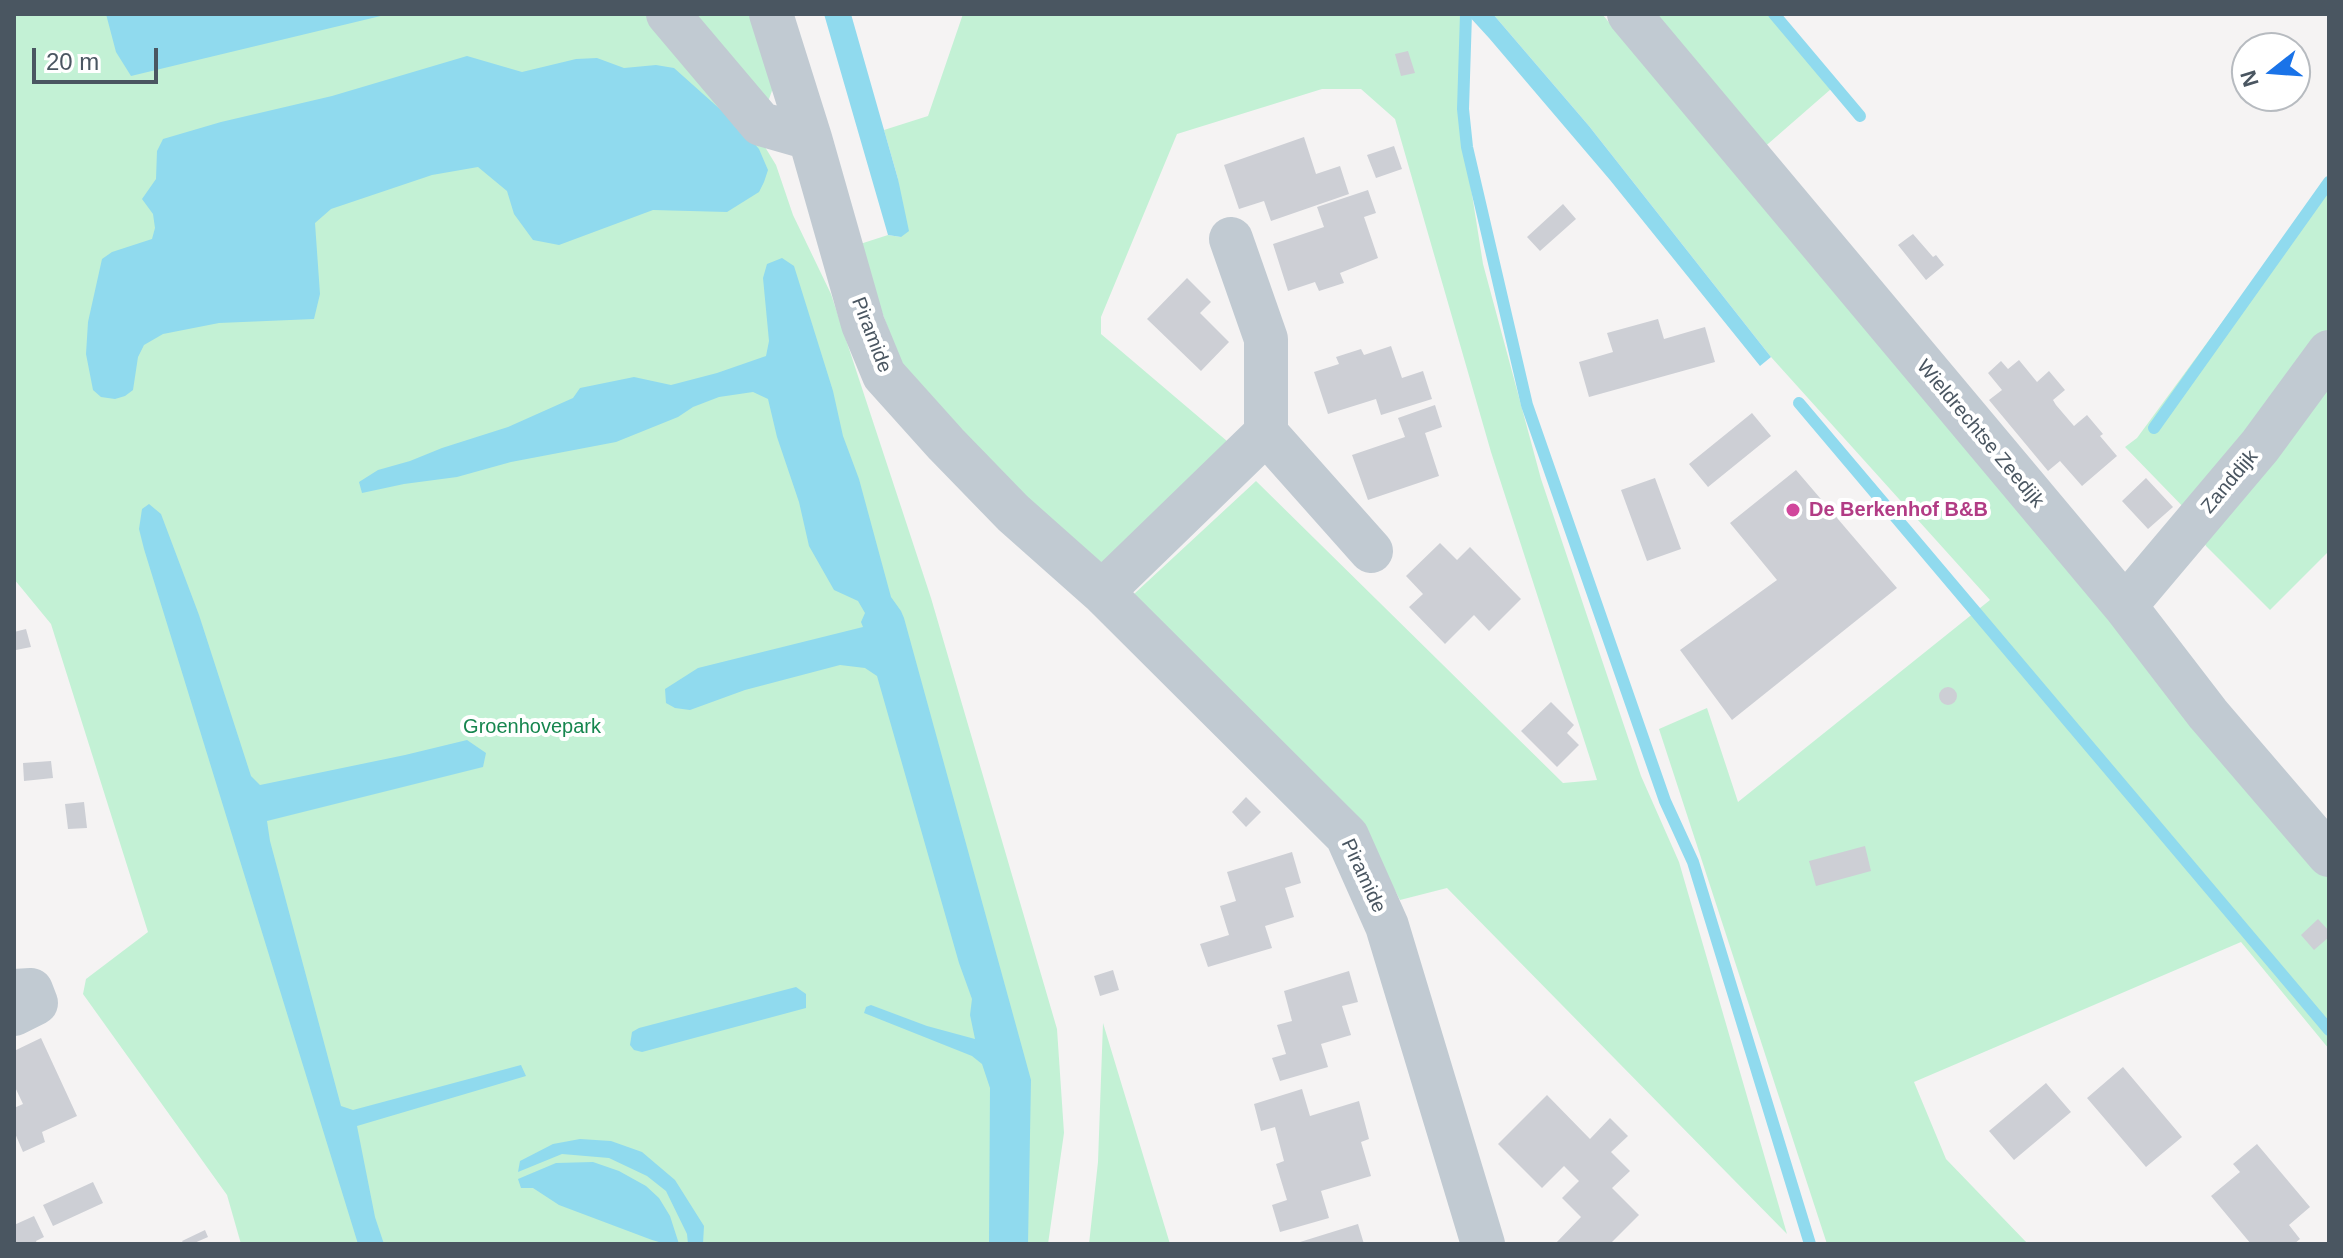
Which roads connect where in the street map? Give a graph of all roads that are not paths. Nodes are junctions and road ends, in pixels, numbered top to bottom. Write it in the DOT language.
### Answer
graph roads {
  1 [pos="668,14"];
  2 [pos="771,14"];
  3 [pos="1629,14"];
  4 [pos="810,138"];
  5 [pos="1231,239"];
  6 [pos="2329,352"];
  7 [pos="1266,433"];
  8 [pos="1371,551"];
  9 [pos="1102,592"];
  10 [pos="2125,606"];
  11 [pos="2329,855"];
  12 [pos="14,991"];
  13 [pos="14,1014"];
  14 [pos="1483,1244"];
  1 -- 4 [label="street"];
  2 -- 4 [label="street, Piramide"];
  3 -- 10 [label="street, Wieldrechtse Zeedijk"];
  4 -- 9 [label="street, Piramide"];
  5 -- 7 [label="street"];
  6 -- 10 [label="street, Zanddijk"];
  7 -- 8 [label="street"];
  7 -- 9 [label="street"];
  9 -- 14 [label="street, Piramide"];
  10 -- 11 [label="street, Wieldrechtse Zeedijk"];
  12 -- 13 [label="street"];
}
